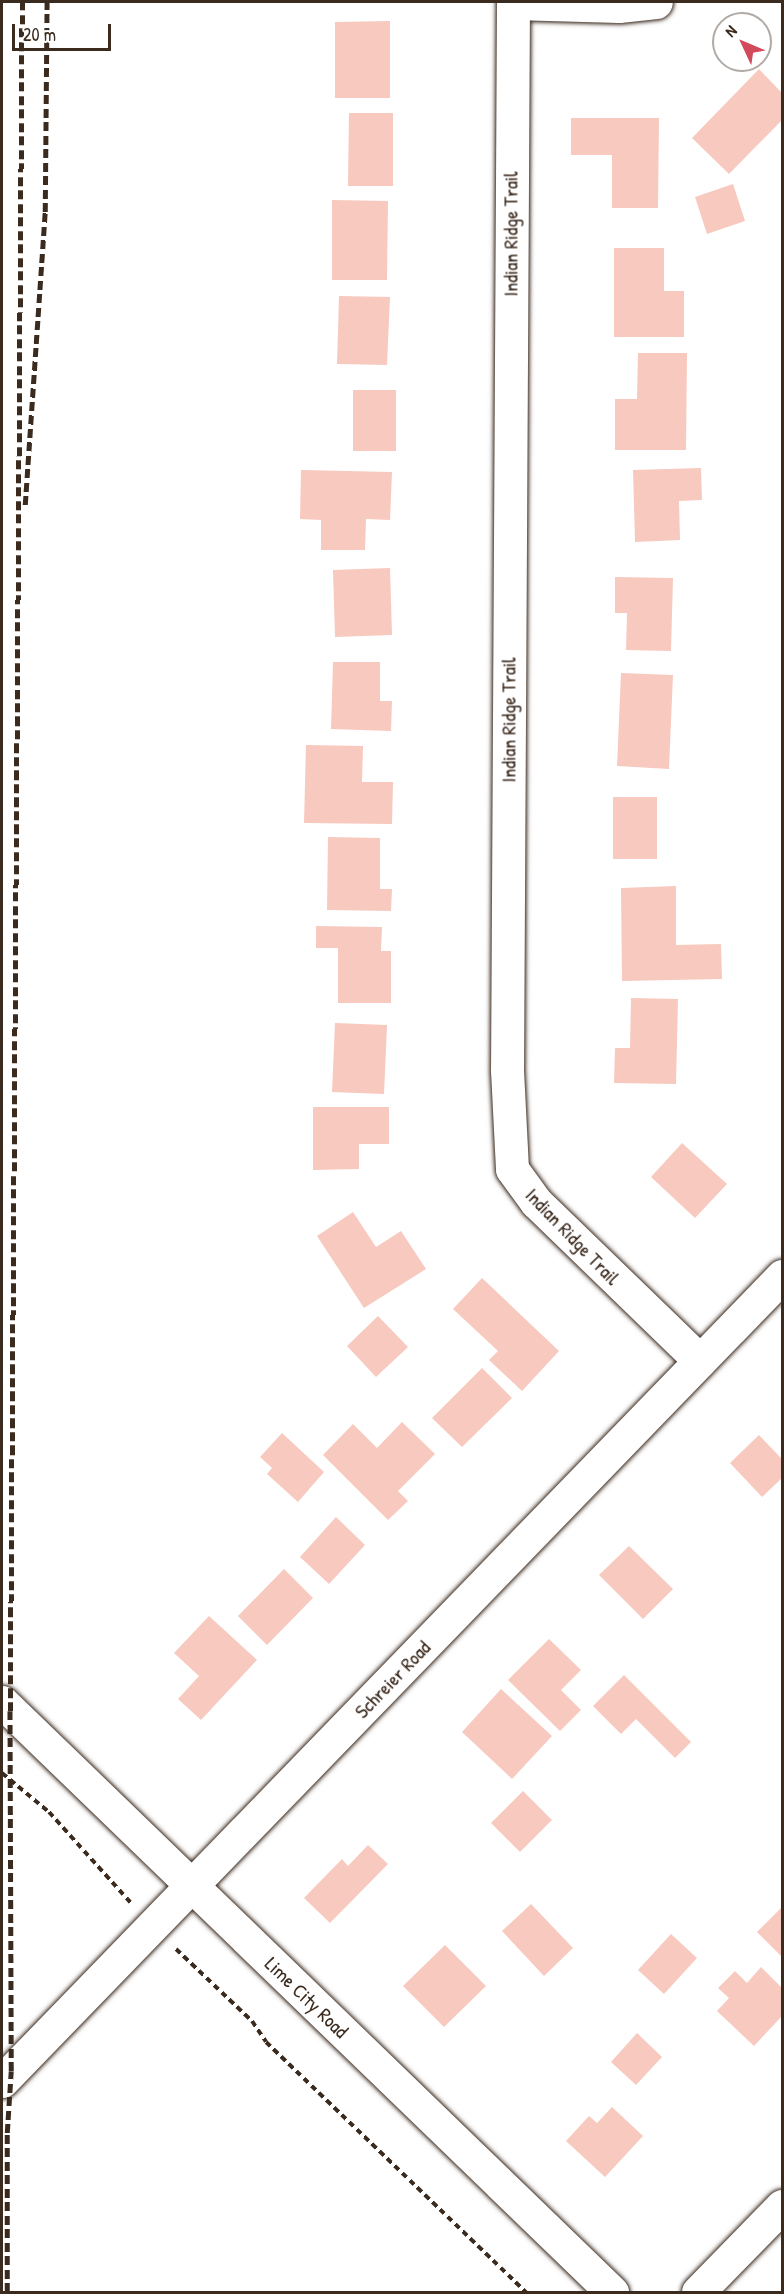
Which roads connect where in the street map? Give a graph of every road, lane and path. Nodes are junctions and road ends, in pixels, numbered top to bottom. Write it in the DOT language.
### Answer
graph roads {
  1 [pos="513,2"];
  2 [pos="656,2"];
  3 [pos="783,1276"];
  4 [pos="700,1361"];
  5 [pos="2,1702"];
  6 [pos="2,1773"];
  7 [pos="192,1885"];
  8 [pos="151,1927"];
  9 [pos="2,2081"];
  10 [pos="783,2206"];
  11 [pos="526,2292"];
  12 [pos="612,2292"];
  13 [pos="698,2292"];
  1 -- 2 [label="street"];
  1 -- 4 [label="street, Indian Ridge Trail"];
  3 -- 4 [label="street, Schreier Road"];
  4 -- 7 [label="street, Schreier Road"];
  5 -- 7 [label="street, Lime City Road"];
  6 -- 8 [label="path"];
  7 -- 8 [label="street, Schreier Road"];
  7 -- 12 [label="street, Lime City Road"];
  8 -- 9 [label="street, Schreier Road"];
  8 -- 11 [label="path"];
  10 -- 13 [label="street"];
}
